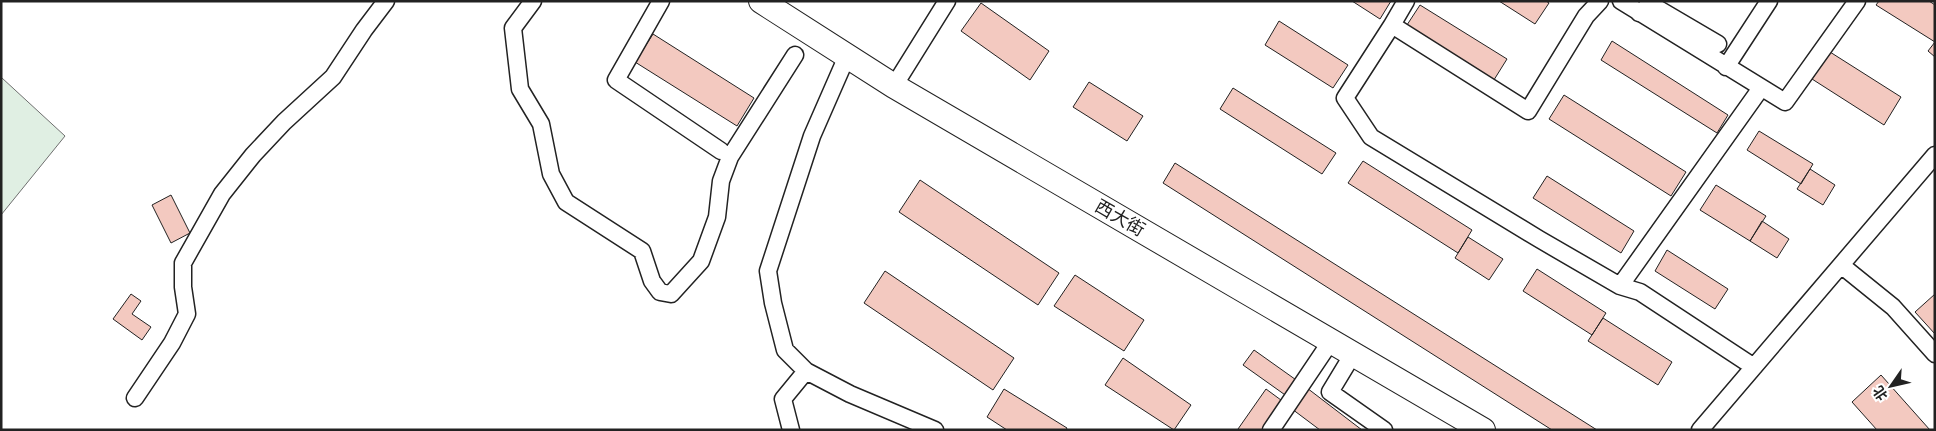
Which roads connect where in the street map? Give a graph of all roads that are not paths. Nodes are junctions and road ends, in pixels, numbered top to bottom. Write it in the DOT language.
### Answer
graph roads {
  1 [pos="386,1"];
  2 [pos="533,1"];
  3 [pos="661,1"];
  4 [pos="761,1"];
  5 [pos="947,1"];
  6 [pos="1406,1"];
  7 [pos="1600,1"];
  8 [pos="1621,1"];
  9 [pos="1769,1"];
  10 [pos="1857,1"];
  11 [pos="1640,13"];
  12 [pos="1392,25"];
  13 [pos="1718,44"];
  14 [pos="795,55"];
  15 [pos="847,56"];
  16 [pos="1726,67"];
  17 [pos="894,86"];
  18 [pos="1762,88"];
  19 [pos="721,151"];
  20 [pos="1935,155"];
  21 [pos="1841,265"];
  22 [pos="1620,286"];
  23 [pos="1331,341"];
  24 [pos="1354,354"];
  25 [pos="1935,354"];
  26 [pos="1754,367"];
  27 [pos="806,371"];
  28 [pos="135,398"];
  29 [pos="791,430"];
  30 [pos="936,430"];
  31 [pos="1271,430"];
  32 [pos="1384,430"];
  33 [pos="1483,430"];
  34 [pos="1700,430"];
  1 -- 28 [label="street"];
  2 -- 14 [label="street"];
  3 -- 19 [label="street"];
  4 -- 15 [label="highway, 西大街"];
  5 -- 17 [label="street"];
  6 -- 12 [label="street"];
  7 -- 12 [label="street"];
  8 -- 11 [label="street"];
  9 -- 16 [label="street"];
  10 -- 18 [label="street"];
  11 -- 13 [label="street"];
  11 -- 16 [label="street"];
  12 -- 22 [label="street"];
  15 -- 17 [label="highway, 西大街"];
  15 -- 27 [label="street"];
  16 -- 18 [label="street"];
  17 -- 23 [label="highway, 西大街"];
  18 -- 22 [label="street"];
  20 -- 21 [label="street"];
  21 -- 25 [label="street"];
  21 -- 26 [label="street"];
  22 -- 26 [label="street"];
  23 -- 24 [label="highway, 西大街"];
  23 -- 31 [label="street"];
  24 -- 32 [label="street"];
  24 -- 33 [label="highway, 西大街"];
  26 -- 34 [label="street"];
  27 -- 29 [label="street"];
  27 -- 30 [label="street"];
}
